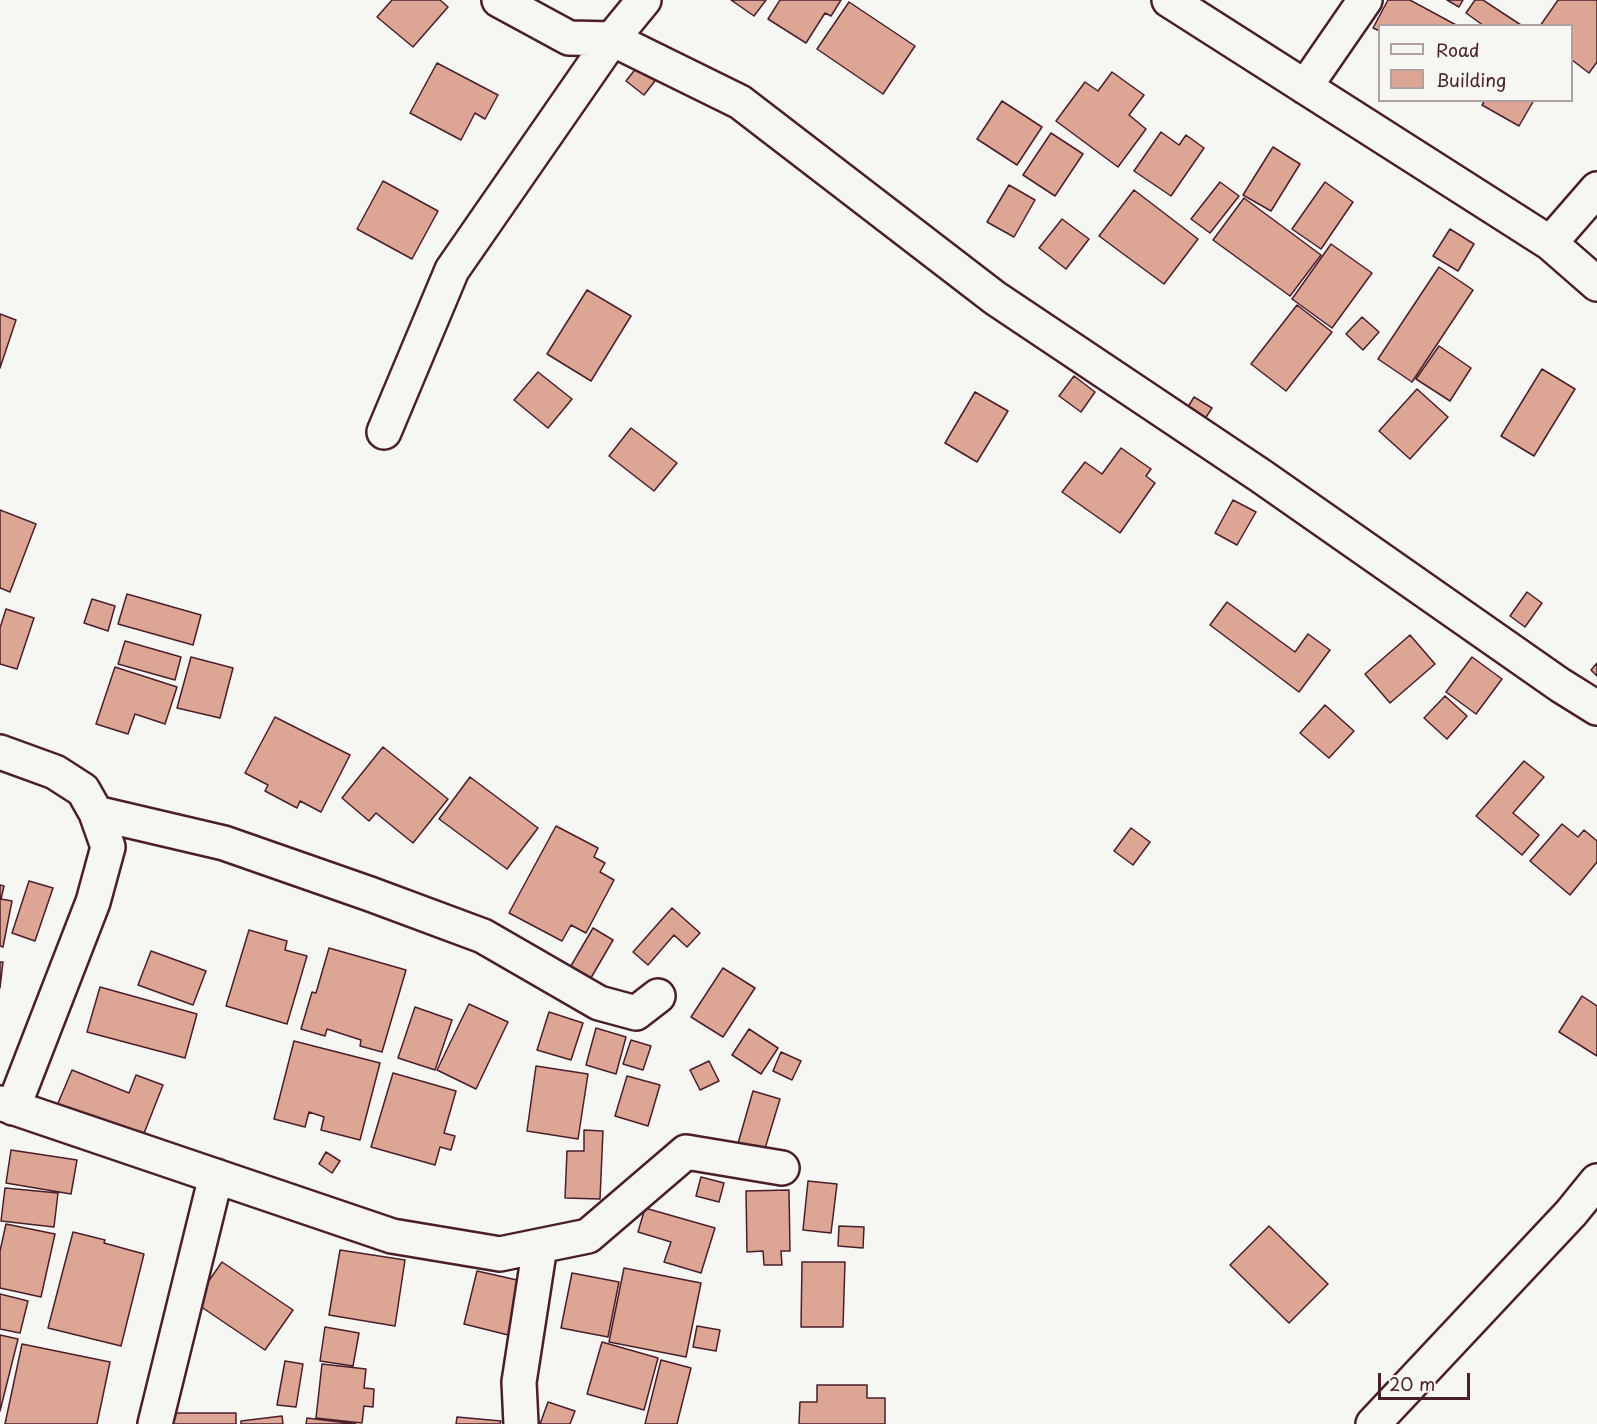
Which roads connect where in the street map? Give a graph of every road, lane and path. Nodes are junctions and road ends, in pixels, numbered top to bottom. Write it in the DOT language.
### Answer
graph roads {
  1 [pos="499,0"];
  2 [pos="644,0"];
  3 [pos="1169,0"];
  4 [pos="1365,0"];
  5 [pos="612,39"];
  6 [pos="1305,87"];
  7 [pos="1597,189"];
  8 [pos="1550,243"];
  9 [pos="1597,284"];
  10 [pos="384,432"];
  11 [pos="1597,708"];
  12 [pos="0,752"];
  13 [pos="96,813"];
  14 [pos="658,996"];
  15 [pos="6,1106"];
  16 [pos="782,1168"];
  17 [pos="216,1176"];
  18 [pos="1597,1181"];
  19 [pos="540,1246"];
  20 [pos="155,1424"];
  21 [pos="521,1424"];
  22 [pos="1373,1424"];
  1 -- 5 [label="street"];
  2 -- 5 [label="street"];
  3 -- 6 [label="street"];
  4 -- 6 [label="street"];
  5 -- 10 [label="street"];
  5 -- 11 [label="street"];
  6 -- 8 [label="street"];
  7 -- 8 [label="street"];
  8 -- 9 [label="street"];
  12 -- 13 [label="street"];
  13 -- 14 [label="street"];
  13 -- 15 [label="street"];
  15 -- 17 [label="street"];
  16 -- 19 [label="street"];
  17 -- 19 [label="street"];
  17 -- 20 [label="street"];
  18 -- 22 [label="street"];
  19 -- 21 [label="street"];
}
